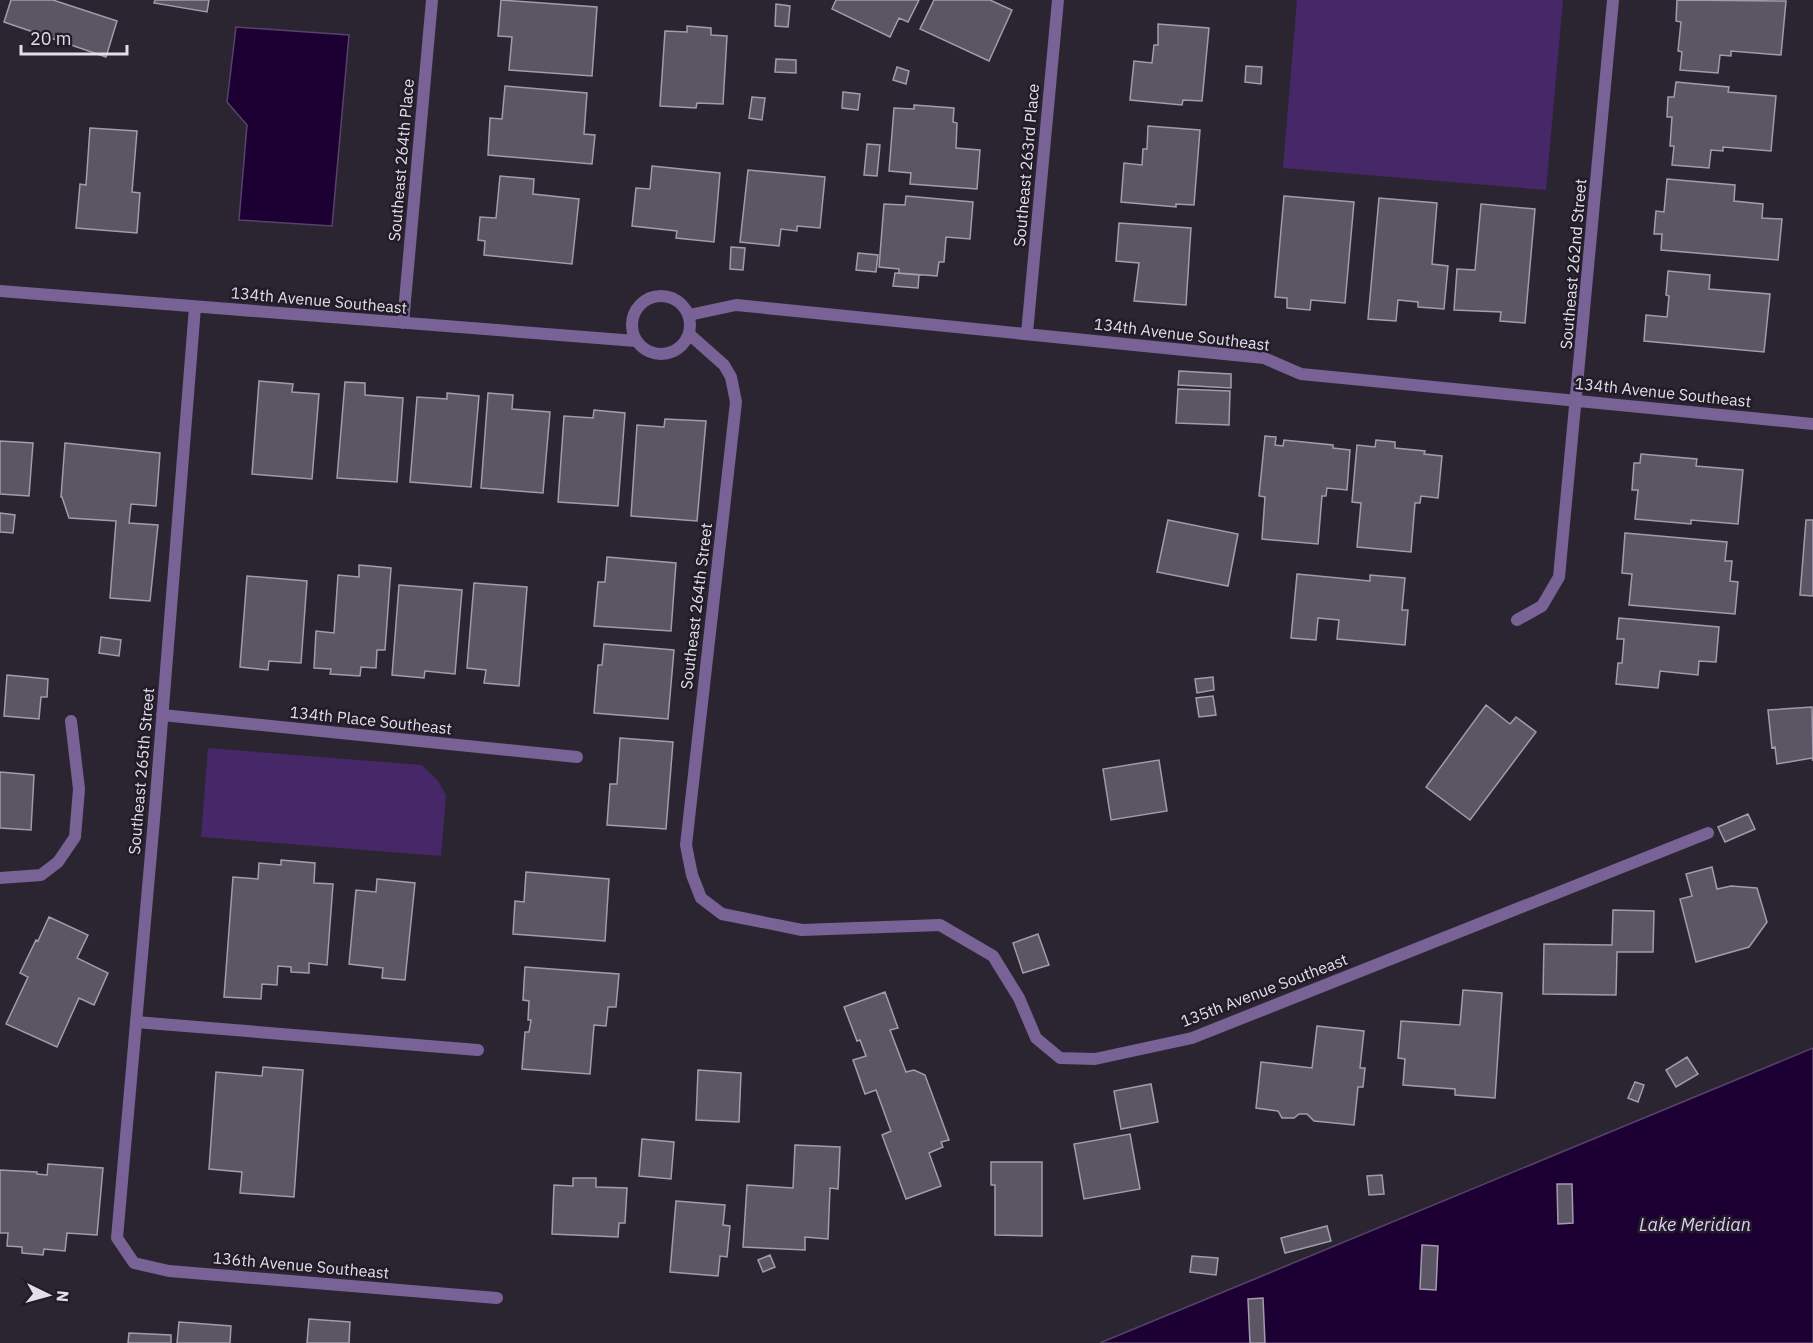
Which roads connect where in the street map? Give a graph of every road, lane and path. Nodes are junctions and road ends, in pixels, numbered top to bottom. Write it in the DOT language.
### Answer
graph roads {
  1 [pos="432,0"];
  2 [pos="1058,0"];
  3 [pos="1613,0"];
  4 [pos="0,291"];
  5 [pos="195,307"];
  6 [pos="689,315"];
  7 [pos="403,323"];
  8 [pos="1027,333"];
  9 [pos="689,334"];
  10 [pos="636,341"];
  11 [pos="1577,399"];
  12 [pos="1813,424"];
  13 [pos="1517,620"];
  14 [pos="162,715"];
  15 [pos="71,721"];
  16 [pos="577,757"];
  17 [pos="1708,833"];
  18 [pos="0,878"];
  19 [pos="701,898"];
  20 [pos="136,1022"];
  21 [pos="478,1050"];
  22 [pos="117,1238"];
  23 [pos="497,1298"];
  1 -- 7 [label="street, Southeast 264th Place"];
  2 -- 8 [label="street, Southeast 263rd Place"];
  3 -- 11 [label="street, Southeast 262nd Street"];
  4 -- 5 [label="street, 134th Avenue Southeast"];
  5 -- 7 [label="street, 134th Avenue Southeast"];
  5 -- 14 [label="street, Southeast 265th Street"];
  6 -- 8 [label="street, 134th Avenue Southeast"];
  6 -- 9 [label="street"];
  6 -- 10 [label="street"];
  7 -- 10 [label="street, 134th Avenue Southeast"];
  8 -- 11 [label="street, 134th Avenue Southeast"];
  9 -- 10 [label="street, 134th Avenue Southeast"];
  9 -- 19 [label="street, Southeast 264th Street"];
  11 -- 12 [label="street, 134th Avenue Southeast"];
  11 -- 13 [label="street, Southeast 262nd Street"];
  14 -- 16 [label="street, 134th Place Southeast"];
  14 -- 20 [label="street, Southeast 265th Street"];
  15 -- 18 [label="street"];
  17 -- 19 [label="street, 135th Avenue Southeast"];
  20 -- 21 [label="street"];
  20 -- 22 [label="street, Southeast 265th Street"];
  22 -- 23 [label="street, 136th Avenue Southeast"];
}
